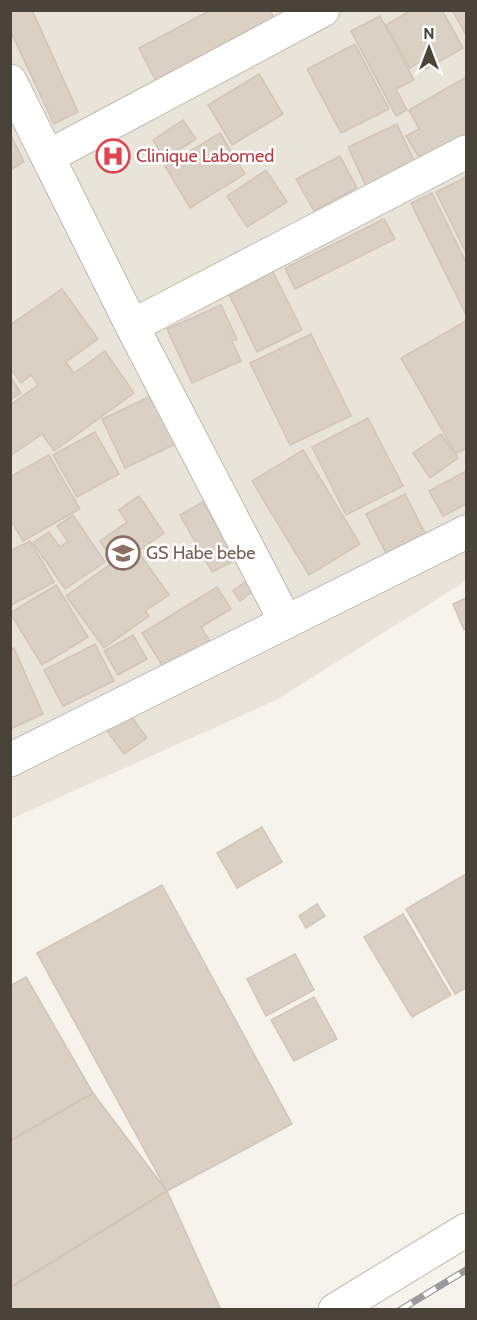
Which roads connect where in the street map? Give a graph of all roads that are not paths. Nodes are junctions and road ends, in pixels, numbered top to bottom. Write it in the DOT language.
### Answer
graph roads {
  1 [pos="323,10"];
  2 [pos="10,81"];
  3 [pos="466,152"];
  4 [pos="49,156"];
  5 [pos="132,326"];
  6 [pos="466,532"];
  7 [pos="286,622"];
  8 [pos="10,760"];
  9 [pos="466,1230"];
  10 [pos="335,1310"];
  1 -- 4 [label="street"];
  2 -- 4 [label="street"];
  3 -- 5 [label="street"];
  4 -- 5 [label="street"];
  5 -- 7 [label="street"];
  6 -- 7 [label="street"];
  7 -- 8 [label="street"];
  9 -- 10 [label="street"];
}
